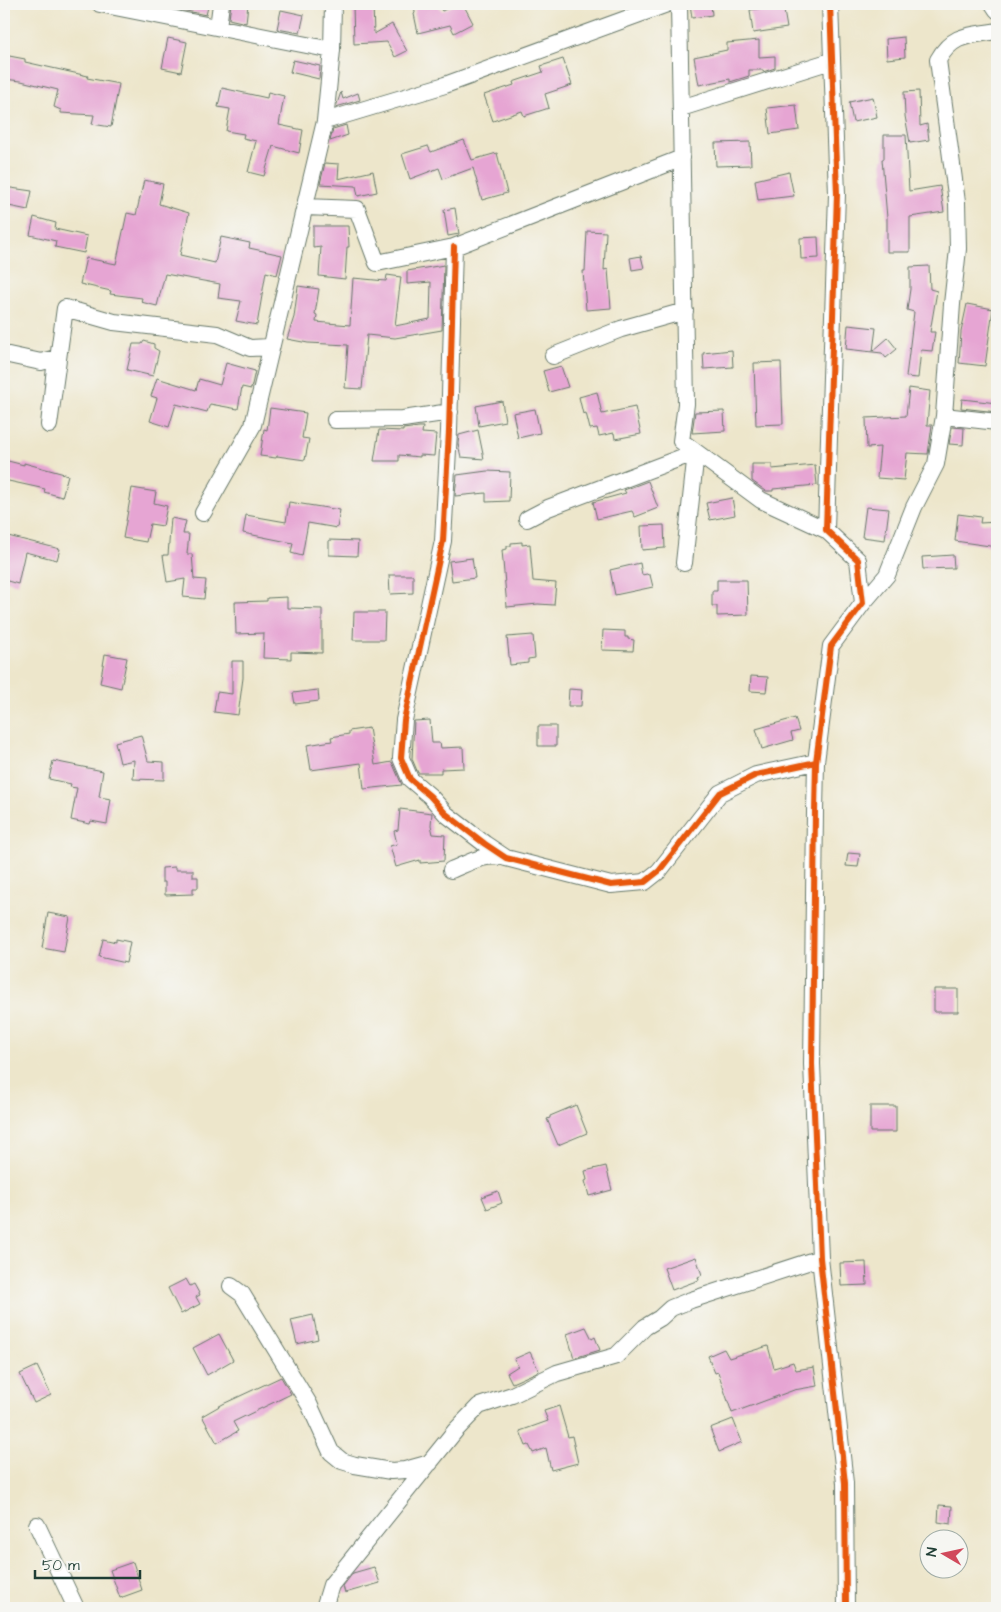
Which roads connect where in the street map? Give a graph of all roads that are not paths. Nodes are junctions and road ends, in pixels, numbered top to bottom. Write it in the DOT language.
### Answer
graph roads {
  1 [pos="100,4"];
  2 [pos="221,4"];
  3 [pos="332,4"];
  4 [pos="667,4"];
  5 [pos="679,4"];
  6 [pos="830,4"];
  7 [pos="993,4"];
  8 [pos="997,10"];
  9 [pos="218,27"];
  10 [pos="997,31"];
  11 [pos="332,50"];
  12 [pos="831,61"];
  13 [pos="681,108"];
  14 [pos="325,121"];
  15 [pos="682,158"];
  16 [pos="305,207"];
  17 [pos="454,247"];
  18 [pos="685,311"];
  19 [pos="270,347"];
  20 [pos="4,354"];
  21 [pos="553,356"];
  22 [pos="450,412"];
  23 [pos="944,416"];
  24 [pos="335,420"];
  25 [pos="997,422"];
  26 [pos="696,452"];
  27 [pos="203,513"];
  28 [pos="527,519"];
  29 [pos="826,530"];
  30 [pos="684,564"];
  31 [pos="863,603"];
  32 [pos="816,762"];
  33 [pos="506,858"];
  34 [pos="451,870"];
  35 [pos="820,1258"];
  36 [pos="231,1286"];
  37 [pos="430,1463"];
  38 [pos="38,1525"];
  39 [pos="76,1608"];
  40 [pos="324,1608"];
  41 [pos="846,1608"];
  1 -- 9 [label="street"];
  2 -- 9 [label="street"];
  3 -- 11 [label="street"];
  4 -- 14 [label="street"];
  5 -- 13 [label="street"];
  6 -- 12 [label="street"];
  7 -- 8 [label="street"];
  9 -- 11 [label="street"];
  10 -- 23 [label="street"];
  11 -- 14 [label="street"];
  12 -- 13 [label="street"];
  12 -- 29 [label="street"];
  13 -- 15 [label="street"];
  14 -- 16 [label="street"];
  15 -- 17 [label="street"];
  15 -- 18 [label="street"];
  16 -- 17 [label="street"];
  16 -- 19 [label="street"];
  17 -- 22 [label="street"];
  18 -- 21 [label="street"];
  18 -- 26 [label="street"];
  19 -- 20 [label="street"];
  19 -- 27 [label="street"];
  22 -- 24 [label="street"];
  22 -- 33 [label="street"];
  23 -- 25 [label="street"];
  23 -- 31 [label="street"];
  26 -- 28 [label="street"];
  26 -- 29 [label="street"];
  26 -- 30 [label="street"];
  29 -- 31 [label="street"];
  31 -- 32 [label="street"];
  32 -- 33 [label="street"];
  32 -- 35 [label="street"];
  33 -- 34 [label="street"];
  35 -- 37 [label="street"];
  35 -- 41 [label="street"];
  36 -- 37 [label="street"];
  37 -- 40 [label="street"];
  38 -- 39 [label="street"];
}
